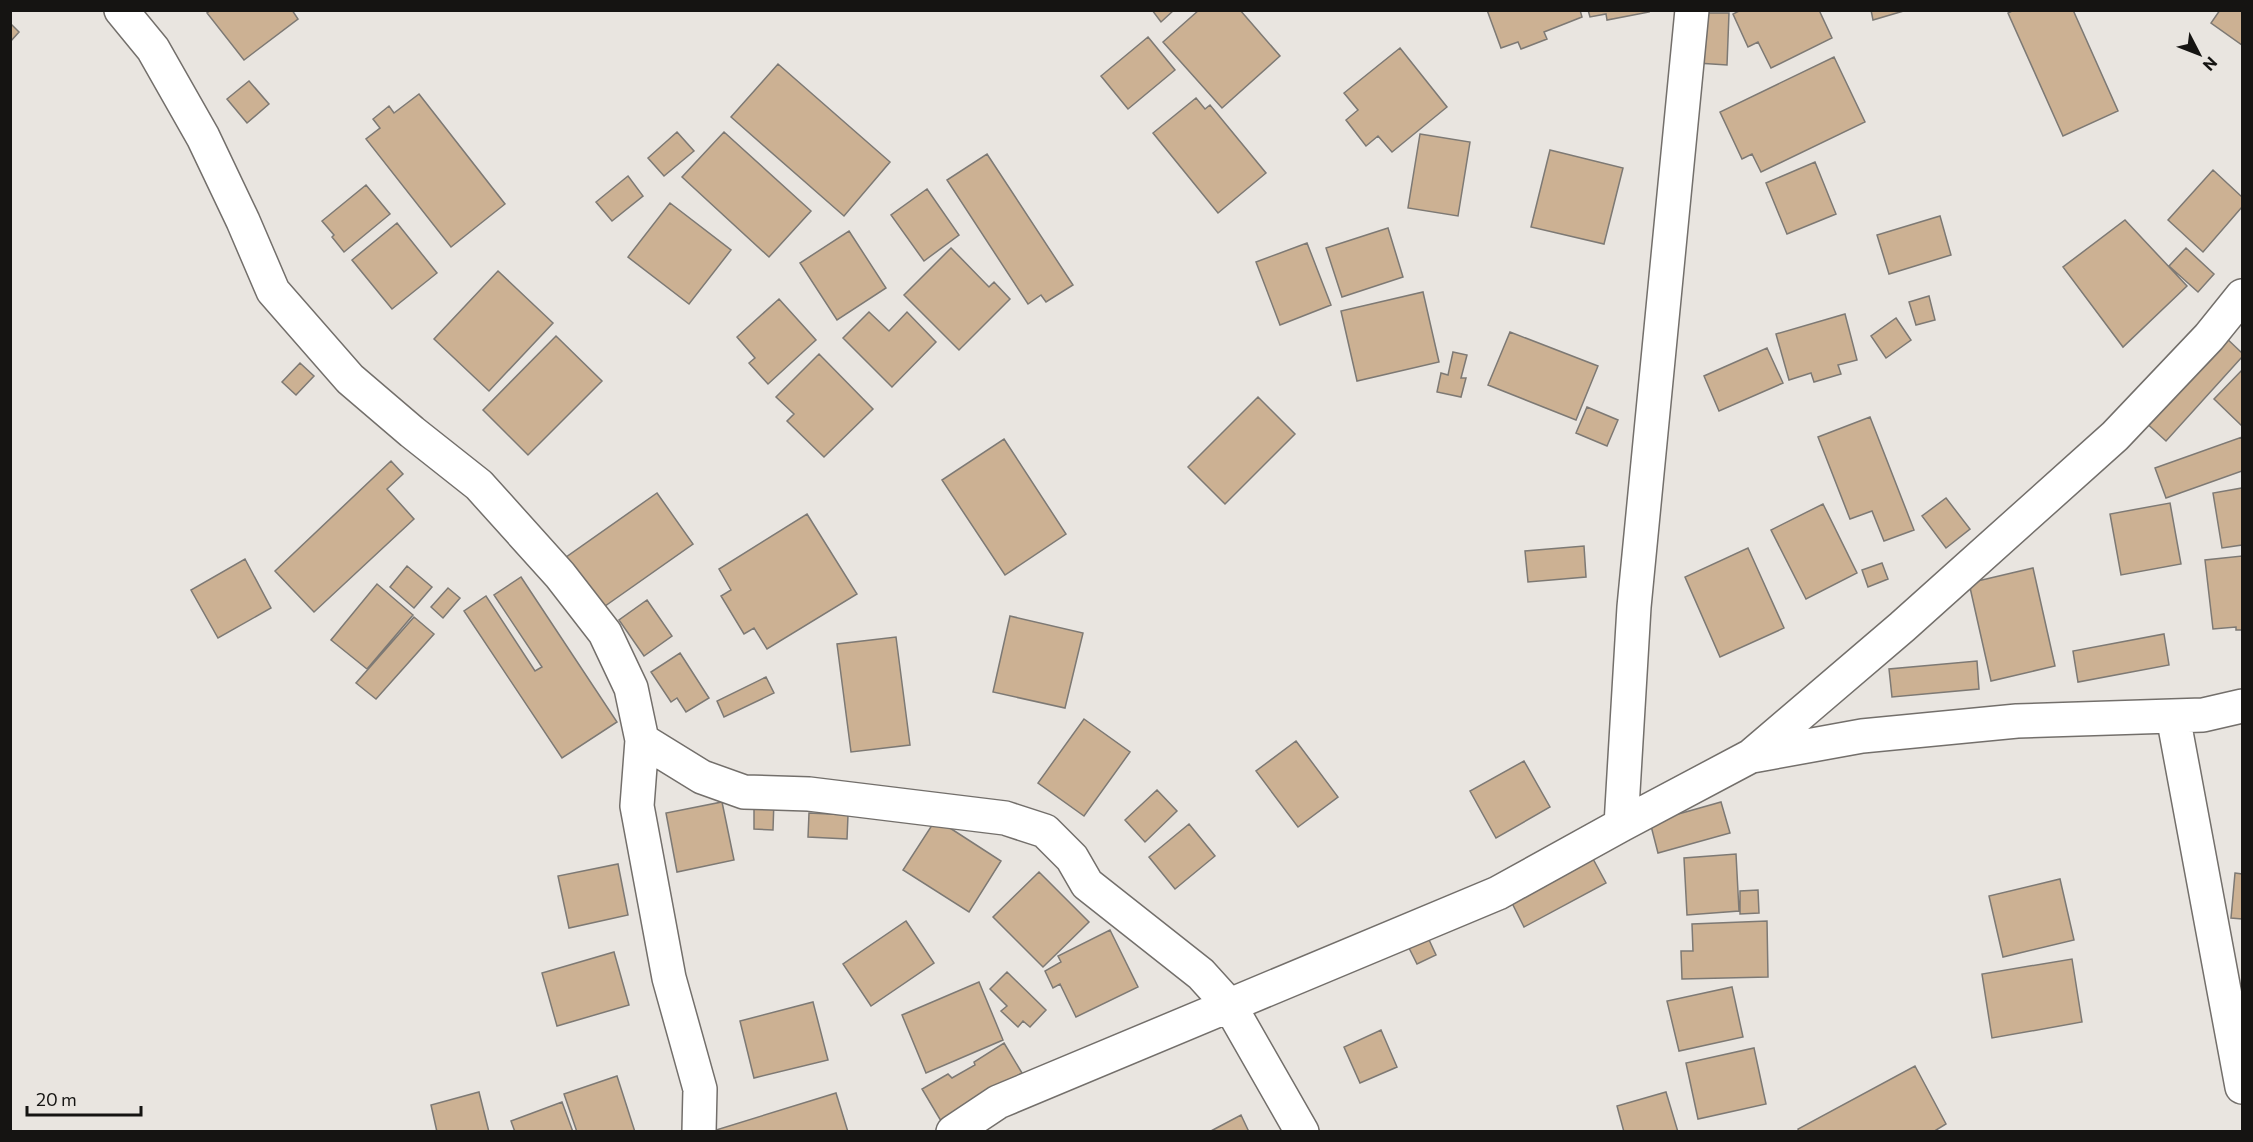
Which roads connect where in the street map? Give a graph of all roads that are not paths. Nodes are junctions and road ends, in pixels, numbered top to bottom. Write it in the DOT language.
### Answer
graph roads {
  1 [pos="121,10"];
  2 [pos="1692,10"];
  3 [pos="2242,296"];
  4 [pos="2242,706"];
  5 [pos="2173,716"];
  6 [pos="642,740"];
  7 [pos="1751,756"];
  8 [pos="1621,825"];
  9 [pos="1230,1006"];
  10 [pos="2242,1087"];
  11 [pos="699,1131"];
  12 [pos="953,1131"];
  13 [pos="1302,1131"];
  1 -- 6 [label="street"];
  2 -- 8 [label="street"];
  3 -- 7 [label="street"];
  4 -- 5 [label="street"];
  5 -- 7 [label="street"];
  5 -- 10 [label="street"];
  6 -- 9 [label="street"];
  6 -- 11 [label="street"];
  7 -- 8 [label="street"];
  8 -- 9 [label="street"];
  9 -- 12 [label="street"];
  9 -- 13 [label="street"];
}
